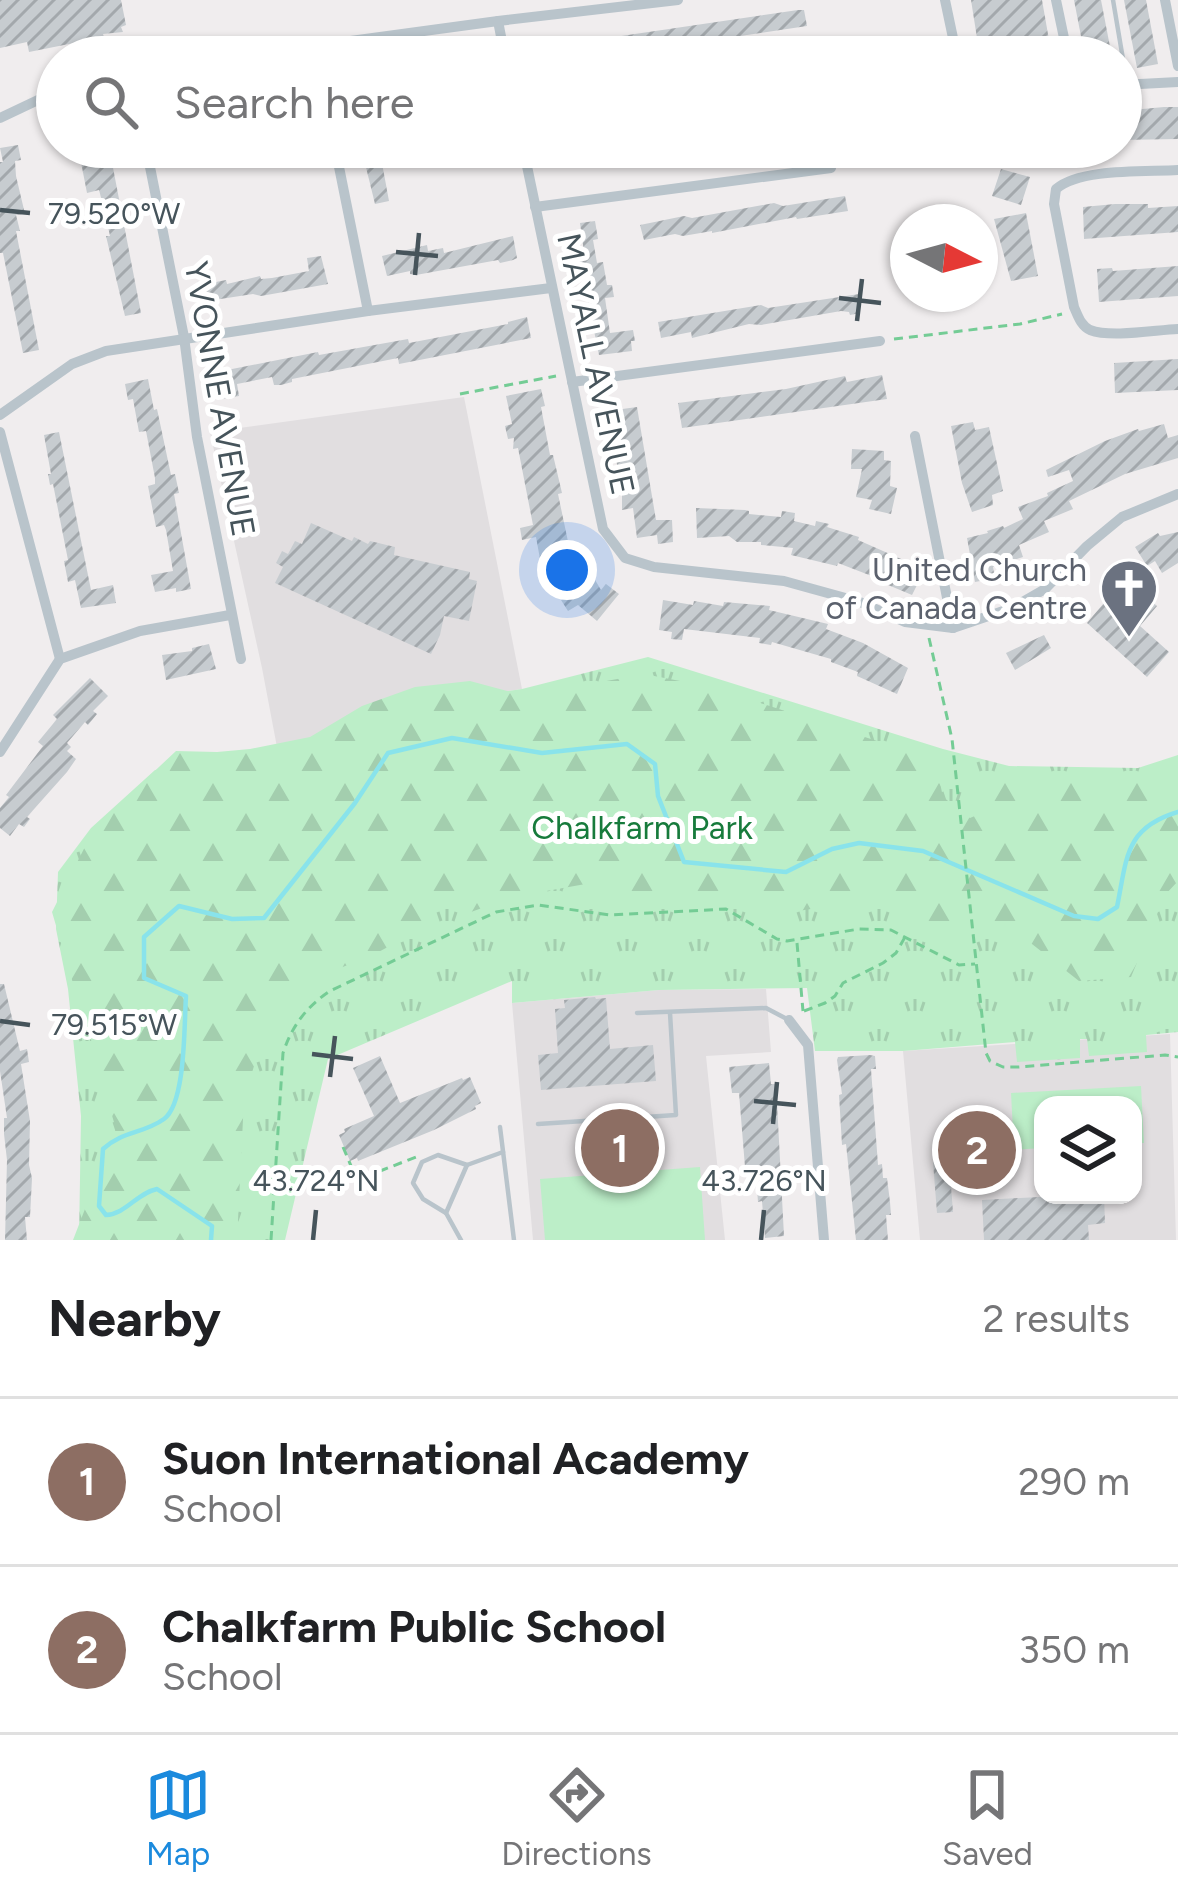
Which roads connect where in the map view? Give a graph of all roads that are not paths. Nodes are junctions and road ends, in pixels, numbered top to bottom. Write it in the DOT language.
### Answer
graph roads {
  1 [pos="673,0"];
  2 [pos="946,0"];
  3 [pos="1056,0"];
  4 [pos="1113,0"];
  5 [pos="1166,0"];
  6 [pos="498,21"];
  7 [pos="407,36"];
  8 [pos="501,36"];
  9 [pos="953,36"];
  10 [pos="1064,36"];
  11 [pos="1118,36"];
  12 [pos="1178,66"];
  13 [pos="1178,82"];
  14 [pos="1142,84"];
  15 [pos="36,101"];
  16 [pos="0,118"];
  17 [pos="150,168"];
  18 [pos="339,168"];
  19 [pos="527,168"];
  20 [pos="831,169"];
  21 [pos="1178,170"];
  22 [pos="535,207"];
  23 [pos="551,288"];
  24 [pos="368,311"];
  25 [pos="1178,329"];
  26 [pos="184,337"];
  27 [pos="880,341"];
  28 [pos="571,378"];
  29 [pos="0,416"];
  30 [pos="0,432"];
  31 [pos="915,436"];
  32 [pos="1178,494"];
  33 [pos="230,615"];
  34 [pos="953,628"];
  35 [pos="60,659"];
  36 [pos="241,659"];
  37 [pos="0,752"];
  38 [pos="670,1012"];
  39 [pos="637,1013"];
  40 [pos="789,1020"];
  41 [pos="538,1124"];
  42 [pos="500,1127"];
  43 [pos="503,1152"];
  44 [pos="467,1165"];
  45 [pos="446,1214"];
  46 [pos="461,1240"];
  47 [pos="514,1240"];
  48 [pos="824,1240"];
  1 -- 6 [label="street"];
  2 -- 9 [label="street"];
  3 -- 10 [label="street"];
  4 -- 11 [label="lane"];
  5 -- 12 [label="street"];
  6 -- 7 [label="street"];
  6 -- 8 [label="street"];
  13 -- 14 [label="street"];
  15 -- 16 [label="street"];
  17 -- 26 [label="street, YVONNE AVENUE"];
  18 -- 24 [label="street"];
  19 -- 22 [label="street, MAYALL AVENUE"];
  20 -- 22 [label="street"];
  21 -- 25 [label="street"];
  22 -- 23 [label="street, MAYALL AVENUE"];
  23 -- 24 [label="street"];
  23 -- 28 [label="street, MAYALL AVENUE"];
  24 -- 26 [label="street"];
  26 -- 29 [label="street"];
  26 -- 33 [label="street, YVONNE AVENUE"];
  27 -- 28 [label="street"];
  28 -- 34 [label="street, MAYALL AVENUE"];
  30 -- 35 [label="street"];
  31 -- 34 [label="street"];
  32 -- 34 [label="street, MAYALL AVENUE"];
  33 -- 35 [label="street"];
  33 -- 36 [label="street, YVONNE AVENUE"];
  35 -- 37 [label="street"];
  38 -- 39 [label="lane"];
  38 -- 40 [label="lane"];
  38 -- 41 [label="lane"];
  40 -- 48 [label="street"];
  42 -- 43 [label="lane"];
  43 -- 44 [label="lane"];
  43 -- 47 [label="lane"];
  44 -- 45 [label="lane"];
  44 -- 45 [label="lane"];
  45 -- 46 [label="lane"];
}
